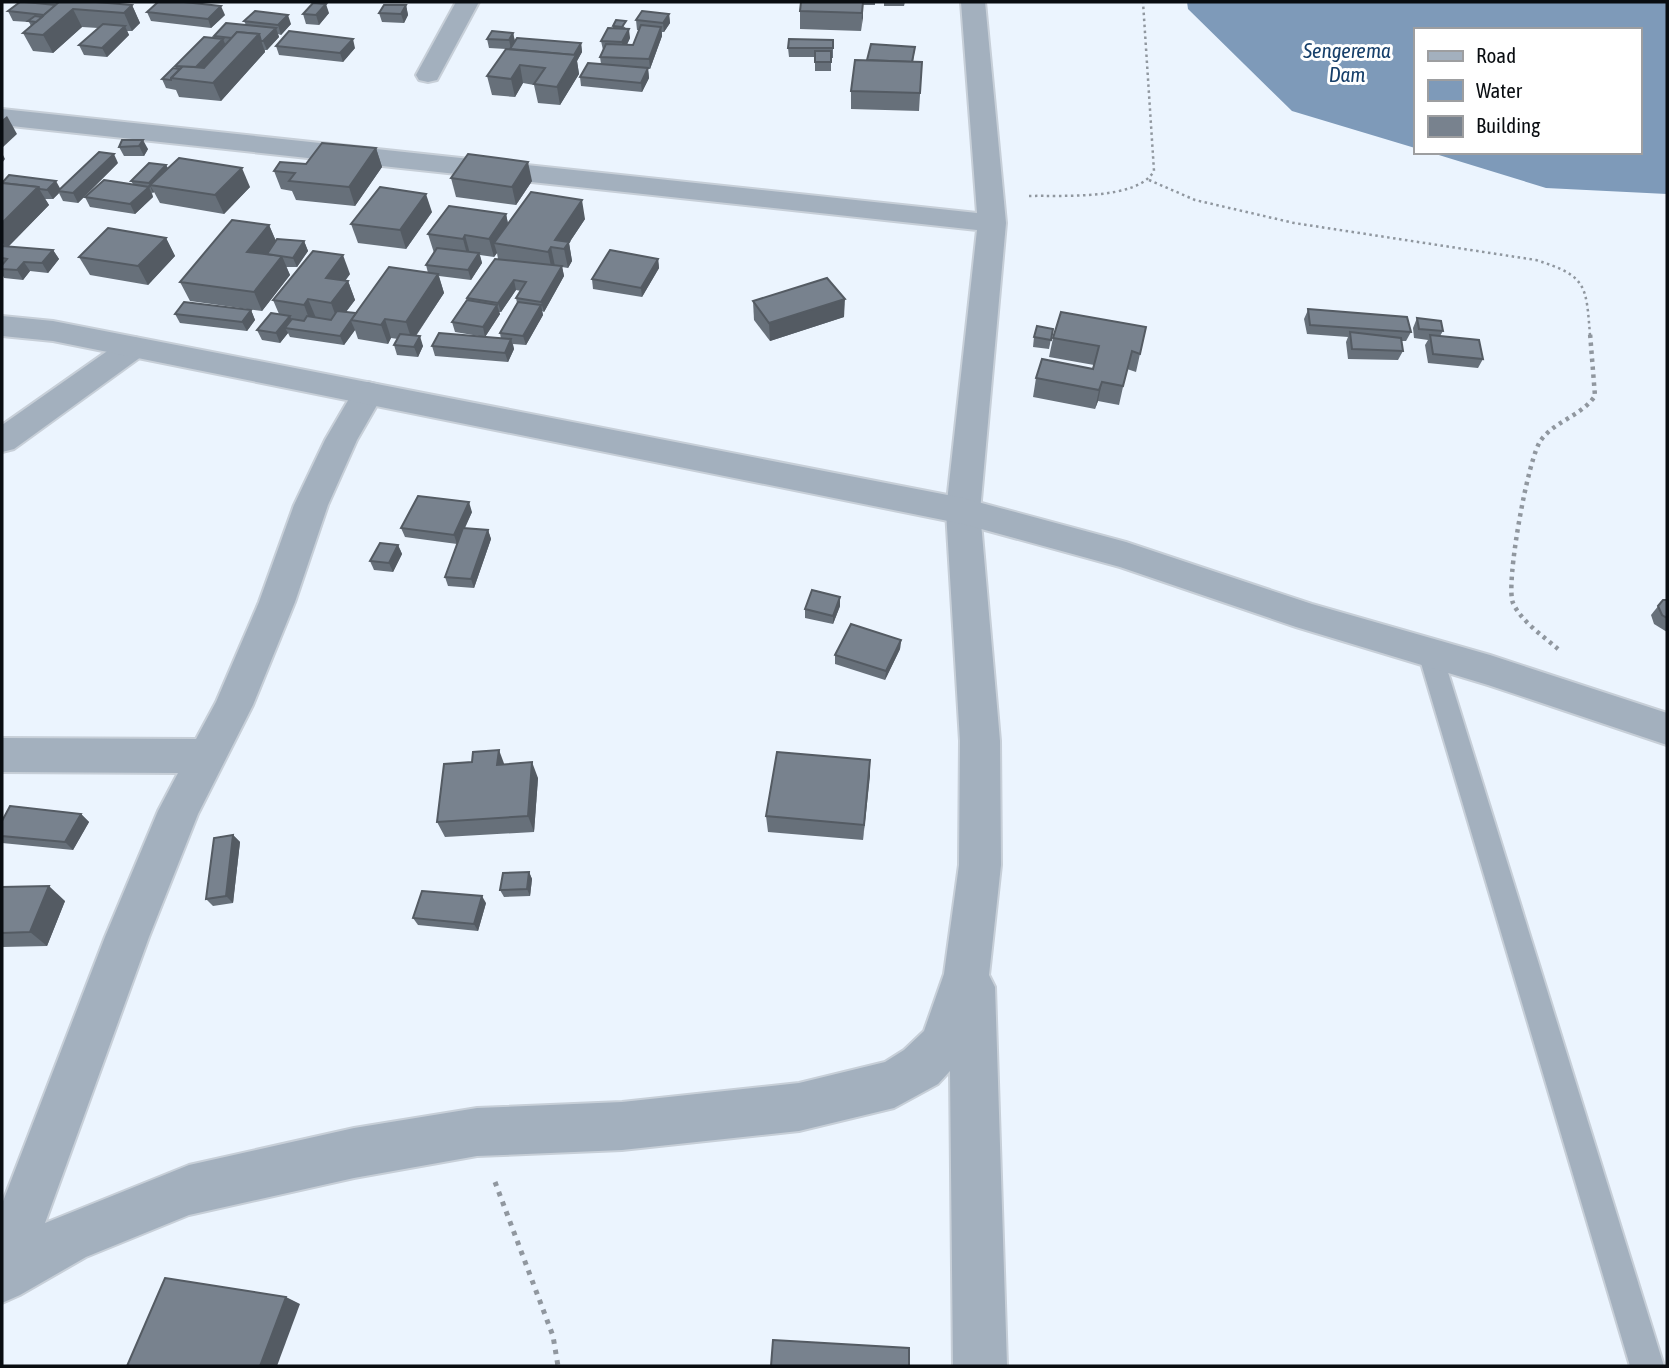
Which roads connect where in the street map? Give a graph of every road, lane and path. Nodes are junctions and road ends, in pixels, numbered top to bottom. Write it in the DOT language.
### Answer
graph roads {
  1 [pos="467,2"];
  2 [pos="973,2"];
  3 [pos="1143,2"];
  4 [pos="428,75"];
  5 [pos="2,117"];
  6 [pos="1149,180"];
  7 [pos="990,210"];
  8 [pos="2,326"];
  9 [pos="134,347"];
  10 [pos="368,393"];
  11 [pos="2,441"];
  12 [pos="962,511"];
  13 [pos="1430,653"];
  14 [pos="1564,654"];
  15 [pos="1667,729"];
  16 [pos="2,755"];
  17 [pos="207,756"];
  18 [pos="971,945"];
  19 [pos="477,1132"];
  20 [pos="2,1270"];
  21 [pos="2,1277"];
  22 [pos="558,1366"];
  23 [pos="980,1366"];
  24 [pos="1647,1366"];
  1 -- 4 [label="street"];
  2 -- 7 [label="street"];
  3 -- 6 [label="path"];
  5 -- 7 [label="street"];
  6 -- 7 [label="path"];
  6 -- 14 [label="path"];
  7 -- 12 [label="street"];
  8 -- 9 [label="street"];
  9 -- 10 [label="street"];
  9 -- 11 [label="street"];
  10 -- 12 [label="street"];
  10 -- 17 [label="street"];
  12 -- 13 [label="street"];
  12 -- 18 [label="street"];
  13 -- 15 [label="street"];
  13 -- 24 [label="lane"];
  16 -- 17 [label="street"];
  17 -- 20 [label="street"];
  18 -- 19 [label="street"];
  18 -- 23 [label="street"];
  19 -- 21 [label="street"];
  19 -- 22 [label="path"];
}
